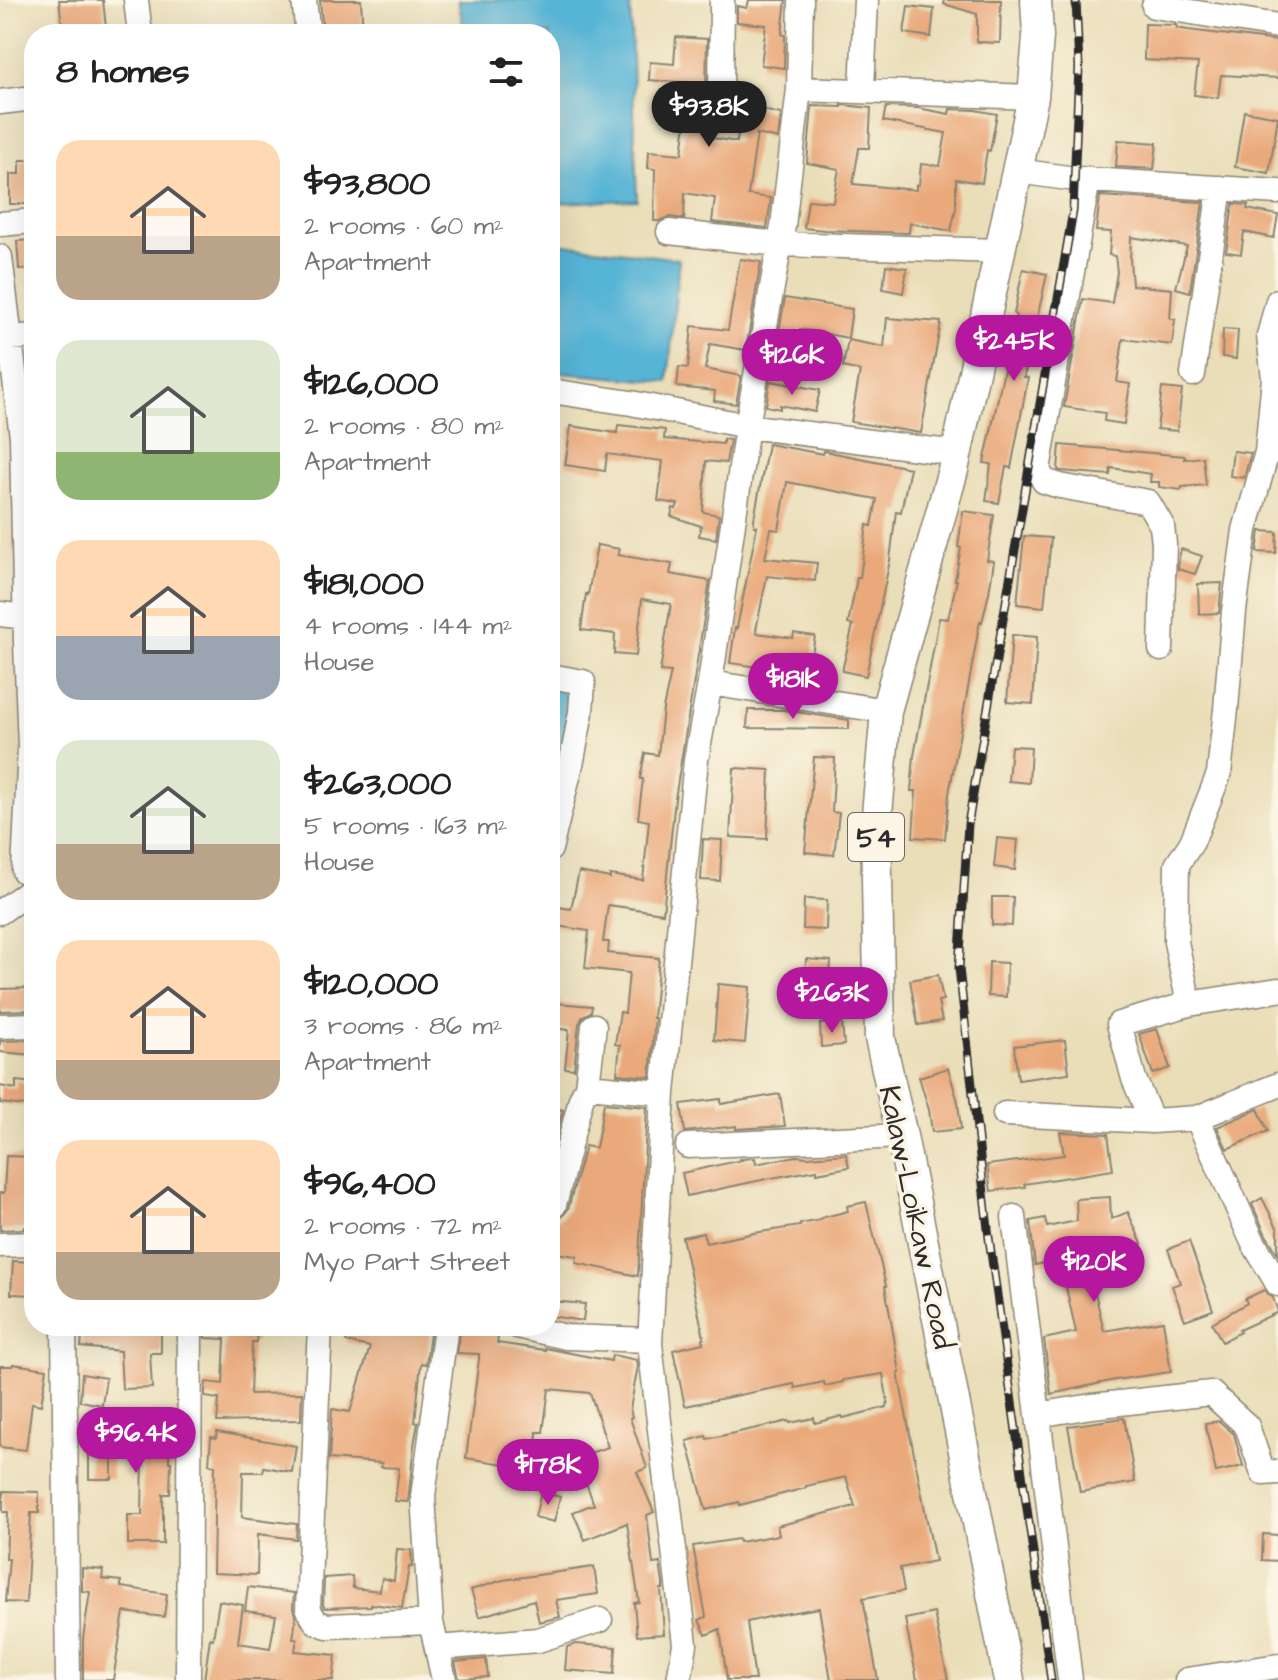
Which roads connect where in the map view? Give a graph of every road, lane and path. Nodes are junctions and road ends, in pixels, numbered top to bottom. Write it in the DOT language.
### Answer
graph roads {
  1 [pos="136,0"];
  2 [pos="304,0"];
  3 [pos="722,0"];
  4 [pos="801,0"];
  5 [pos="866,0"];
  6 [pos="1036,0"];
  7 [pos="1154,6"];
  8 [pos="1206,8"];
  9 [pos="139,24"];
  10 [pos="307,24"];
  11 [pos="1278,26"];
  12 [pos="799,89"];
  13 [pos="862,91"];
  14 [pos="721,96"];
  15 [pos="1033,97"];
  16 [pos="24,99"];
  17 [pos="0,102"];
  18 [pos="1017,171"];
  19 [pos="1088,179"];
  20 [pos="1220,188"];
  21 [pos="1278,192"];
  22 [pos="24,222"];
  23 [pos="0,224"];
  24 [pos="669,232"];
  25 [pos="779,244"];
  26 [pos="1000,251"];
  27 [pos="0,257"];
  28 [pos="1278,301"];
  29 [pos="15,338"];
  30 [pos="1193,374"];
  31 [pos="560,392"];
  32 [pos="747,426"];
  33 [pos="956,453"];
  34 [pos="12,495"];
  35 [pos="24,577"];
  36 [pos="0,614"];
  37 [pos="24,617"];
  38 [pos="1161,649"];
  39 [pos="560,678"];
  40 [pos="710,683"];
  41 [pos="886,711"];
  42 [pos="560,807"];
  43 [pos="24,895"];
  44 [pos="0,912"];
  45 [pos="1278,990"];
  46 [pos="1189,1004"];
  47 [pos="24,1025"];
  48 [pos="0,1026"];
  49 [pos="594,1026"];
  50 [pos="1278,1085"];
  51 [pos="587,1086"];
  52 [pos="663,1093"];
  53 [pos="1005,1114"];
  54 [pos="1197,1118"];
  55 [pos="1152,1121"];
  56 [pos="902,1136"];
  57 [pos="688,1146"];
  58 [pos="560,1181"];
  59 [pos="1014,1217"];
  60 [pos="24,1244"];
  61 [pos="0,1245"];
  62 [pos="1278,1284"];
  63 [pos="64,1336"];
  64 [pos="190,1336"];
  65 [pos="320,1336"];
  66 [pos="445,1336"];
  67 [pos="560,1336"];
  68 [pos="650,1340"];
  69 [pos="1038,1415"];
  70 [pos="1278,1472"];
  71 [pos="600,1620"];
  72 [pos="431,1622"];
  73 [pos="437,1648"];
  74 [pos="1278,1666"];
  75 [pos="1007,1669"];
  76 [pos="68,1680"];
  77 [pos="188,1680"];
  78 [pos="444,1680"];
  79 [pos="679,1680"];
  80 [pos="1027,1680"];
  81 [pos="1070,1680"];
  82 [pos="1187,1680"];
  1 -- 9 [label="street"];
  2 -- 10 [label="street"];
  3 -- 14 [label="street"];
  4 -- 12 [label="street"];
  5 -- 13 [label="street"];
  6 -- 15 [label="main road, Kalaw-Loikaw Road / 54"];
  7 -- 8 [label="street"];
  8 -- 11 [label="street"];
  12 -- 13 [label="street"];
  12 -- 25 [label="street"];
  13 -- 15 [label="street"];
  15 -- 18 [label="main road, Kalaw-Loikaw Road / 54"];
  16 -- 17 [label="street"];
  18 -- 19 [label="street"];
  18 -- 26 [label="main road, Kalaw-Loikaw Road / 54"];
  19 -- 20 [label="street"];
  19 -- 38 [label="street"];
  20 -- 21 [label="street"];
  20 -- 30 [label="street"];
  22 -- 23 [label="street"];
  24 -- 25 [label="street"];
  25 -- 26 [label="street"];
  25 -- 32 [label="street"];
  26 -- 33 [label="main road, Kalaw-Loikaw Road / 54"];
  27 -- 29 [label="street"];
  28 -- 46 [label="street"];
  29 -- 34 [label="street"];
  31 -- 32 [label="street"];
  32 -- 33 [label="street"];
  32 -- 40 [label="street"];
  33 -- 41 [label="main road, Kalaw-Loikaw Road / 54"];
  34 -- 35 [label="street"];
  36 -- 37 [label="street"];
  39 -- 42 [label="street"];
  40 -- 41 [label="street"];
  40 -- 52 [label="street"];
  41 -- 56 [label="main road, Kalaw-Loikaw Road / 54"];
  43 -- 44 [label="street"];
  45 -- 46 [label="street"];
  46 -- 55 [label="street"];
  47 -- 48 [label="street"];
  49 -- 51 [label="street"];
  50 -- 54 [label="street"];
  51 -- 52 [label="street"];
  51 -- 58 [label="street"];
  52 -- 68 [label="street"];
  53 -- 55 [label="street"];
  54 -- 55 [label="street"];
  54 -- 62 [label="street"];
  56 -- 57 [label="street"];
  56 -- 75 [label="main road, Kalaw-Loikaw Road / 54"];
  59 -- 69 [label="street"];
  60 -- 61 [label="street"];
  63 -- 76 [label="street"];
  64 -- 77 [label="street"];
  65 -- 72 [label="street"];
  66 -- 72 [label="street"];
  67 -- 68 [label="street"];
  68 -- 79 [label="street"];
  69 -- 70 [label="street"];
  69 -- 81 [label="street"];
  71 -- 73 [label="street"];
  72 -- 73 [label="street"];
  73 -- 78 [label="street"];
  74 -- 82 [label="street"];
  75 -- 80 [label="street"];
}
